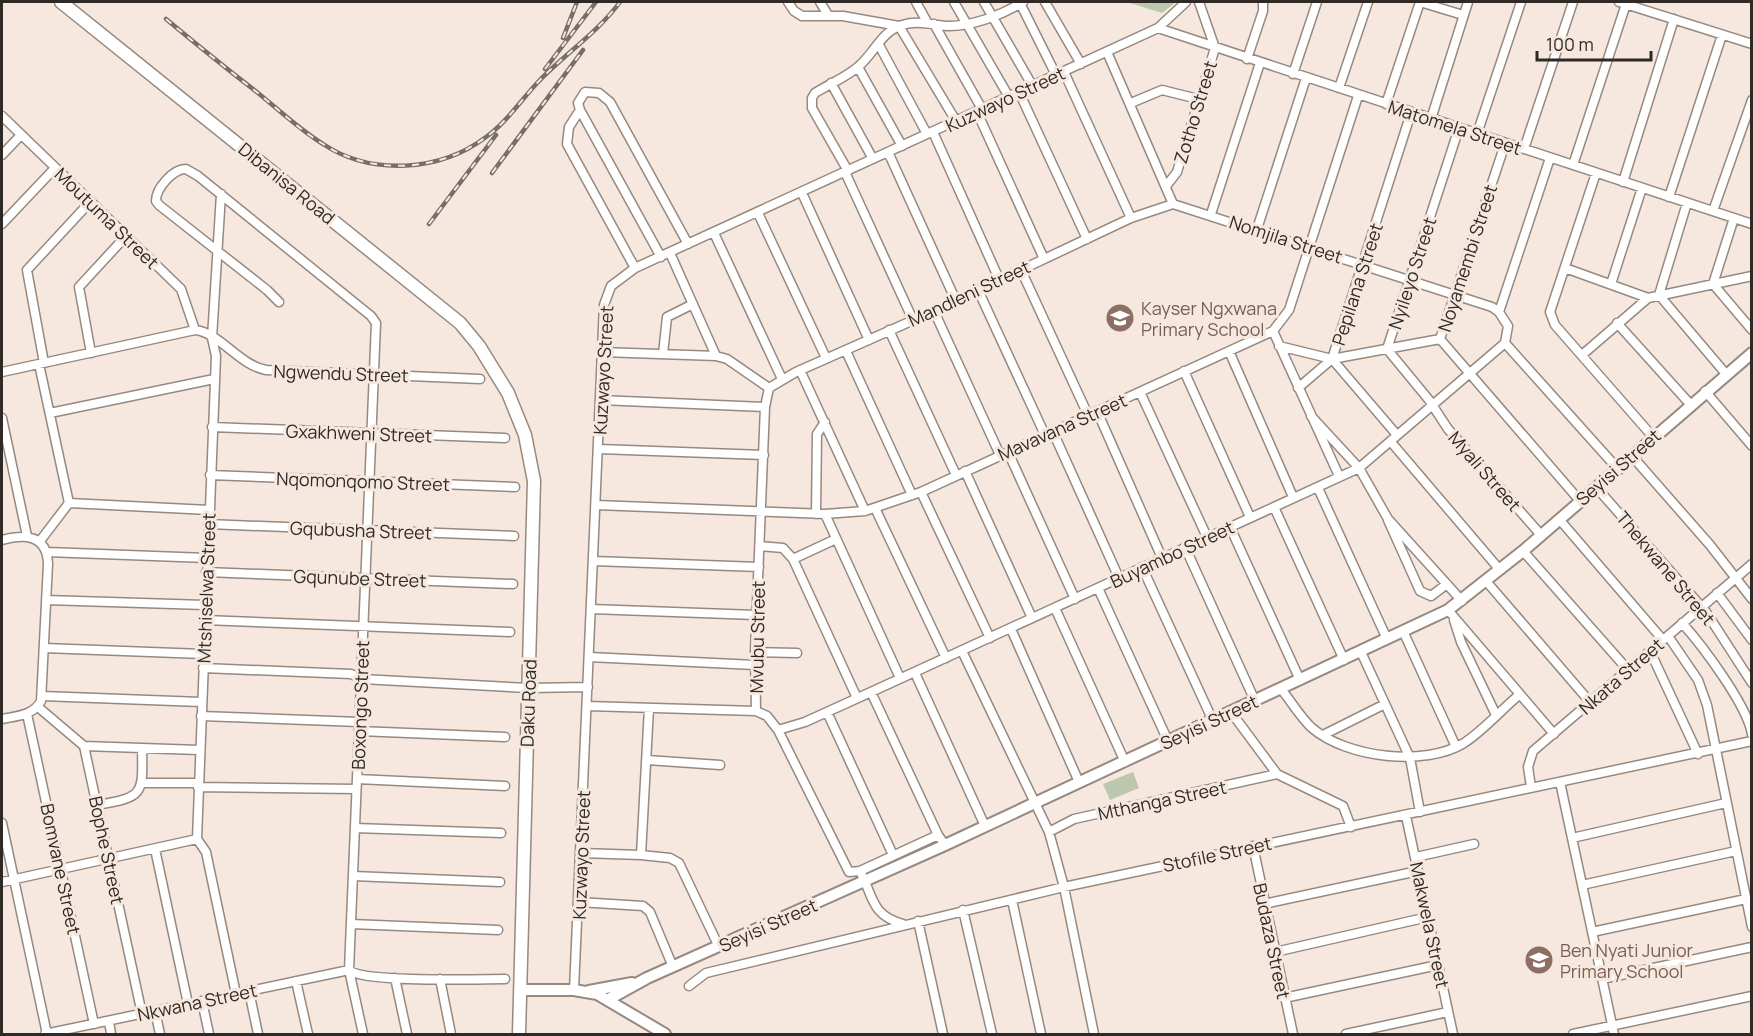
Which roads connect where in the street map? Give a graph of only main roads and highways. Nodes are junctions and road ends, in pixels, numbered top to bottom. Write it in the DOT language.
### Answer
graph roads {
  1 [pos="61,2"];
  2 [pos="500,378"];
  3 [pos="519,1035"];
  1 -- 2 [label="main road, Dibanisa Road"];
  2 -- 3 [label="main road, Daku Road"];
}
